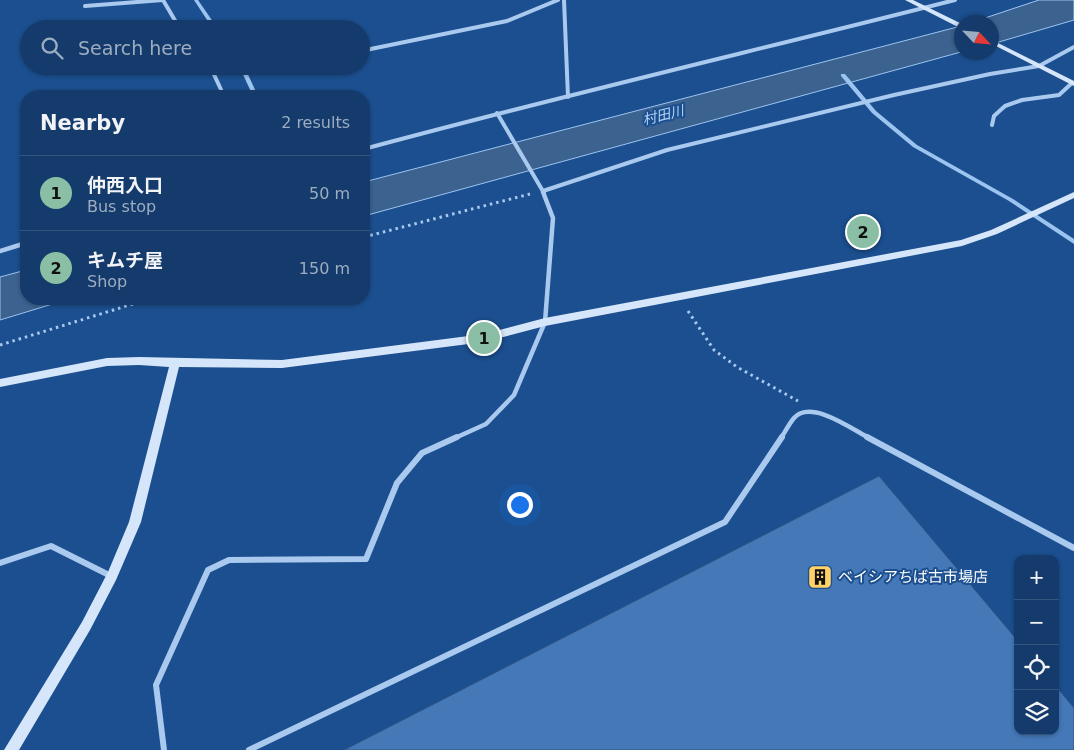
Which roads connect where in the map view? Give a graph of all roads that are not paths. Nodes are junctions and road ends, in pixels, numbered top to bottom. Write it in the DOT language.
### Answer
graph roads {
  1 [pos="163,0"];
  2 [pos="558,0"];
  3 [pos="564,0"];
  4 [pos="908,0"];
  5 [pos="955,0"];
  6 [pos="84,6"];
  7 [pos="926,9"];
  8 [pos="175,20"];
  9 [pos="954,23"];
  10 [pos="999,46"];
  11 [pos="1074,48"];
  12 [pos="370,49"];
  13 [pos="1039,66"];
  14 [pos="214,75"];
  15 [pos="1073,84"];
  16 [pos="221,90"];
  17 [pos="568,97"];
  18 [pos="497,113"];
  19 [pos="992,125"];
  20 [pos="370,148"];
  21 [pos="543,191"];
  22 [pos="1074,195"];
  23 [pos="20,245"];
  24 [pos="0,251"];
  25 [pos="545,322"];
  26 [pos="175,364"];
  27 [pos="0,383"];
  28 [pos="1074,548"];
  29 [pos="0,563"];
  30 [pos="112,576"];
  31 [pos="11,750"];
  32 [pos="164,750"];
  33 [pos="249,750"];
  1 -- 6 [label="street"];
  1 -- 8 [label="street"];
  2 -- 12 [label="street"];
  3 -- 17 [label="street"];
  4 -- 7 [label="street"];
  5 -- 7 [label="street"];
  7 -- 9 [label="street"];
  7 -- 17 [label="street"];
  10 -- 13 [label="street"];
  11 -- 13 [label="street"];
  13 -- 15 [label="street"];
  13 -- 21 [label="street"];
  14 -- 16 [label="street"];
  15 -- 19 [label="street"];
  17 -- 18 [label="street"];
  18 -- 20 [label="street"];
  18 -- 21 [label="street"];
  21 -- 25 [label="street"];
  22 -- 25 [label="street"];
  23 -- 24 [label="street"];
  25 -- 26 [label="street"];
  25 -- 32 [label="street"];
  26 -- 27 [label="street"];
  26 -- 30 [label="street"];
  28 -- 33 [label="street"];
  29 -- 30 [label="street"];
  30 -- 31 [label="street"];
}
